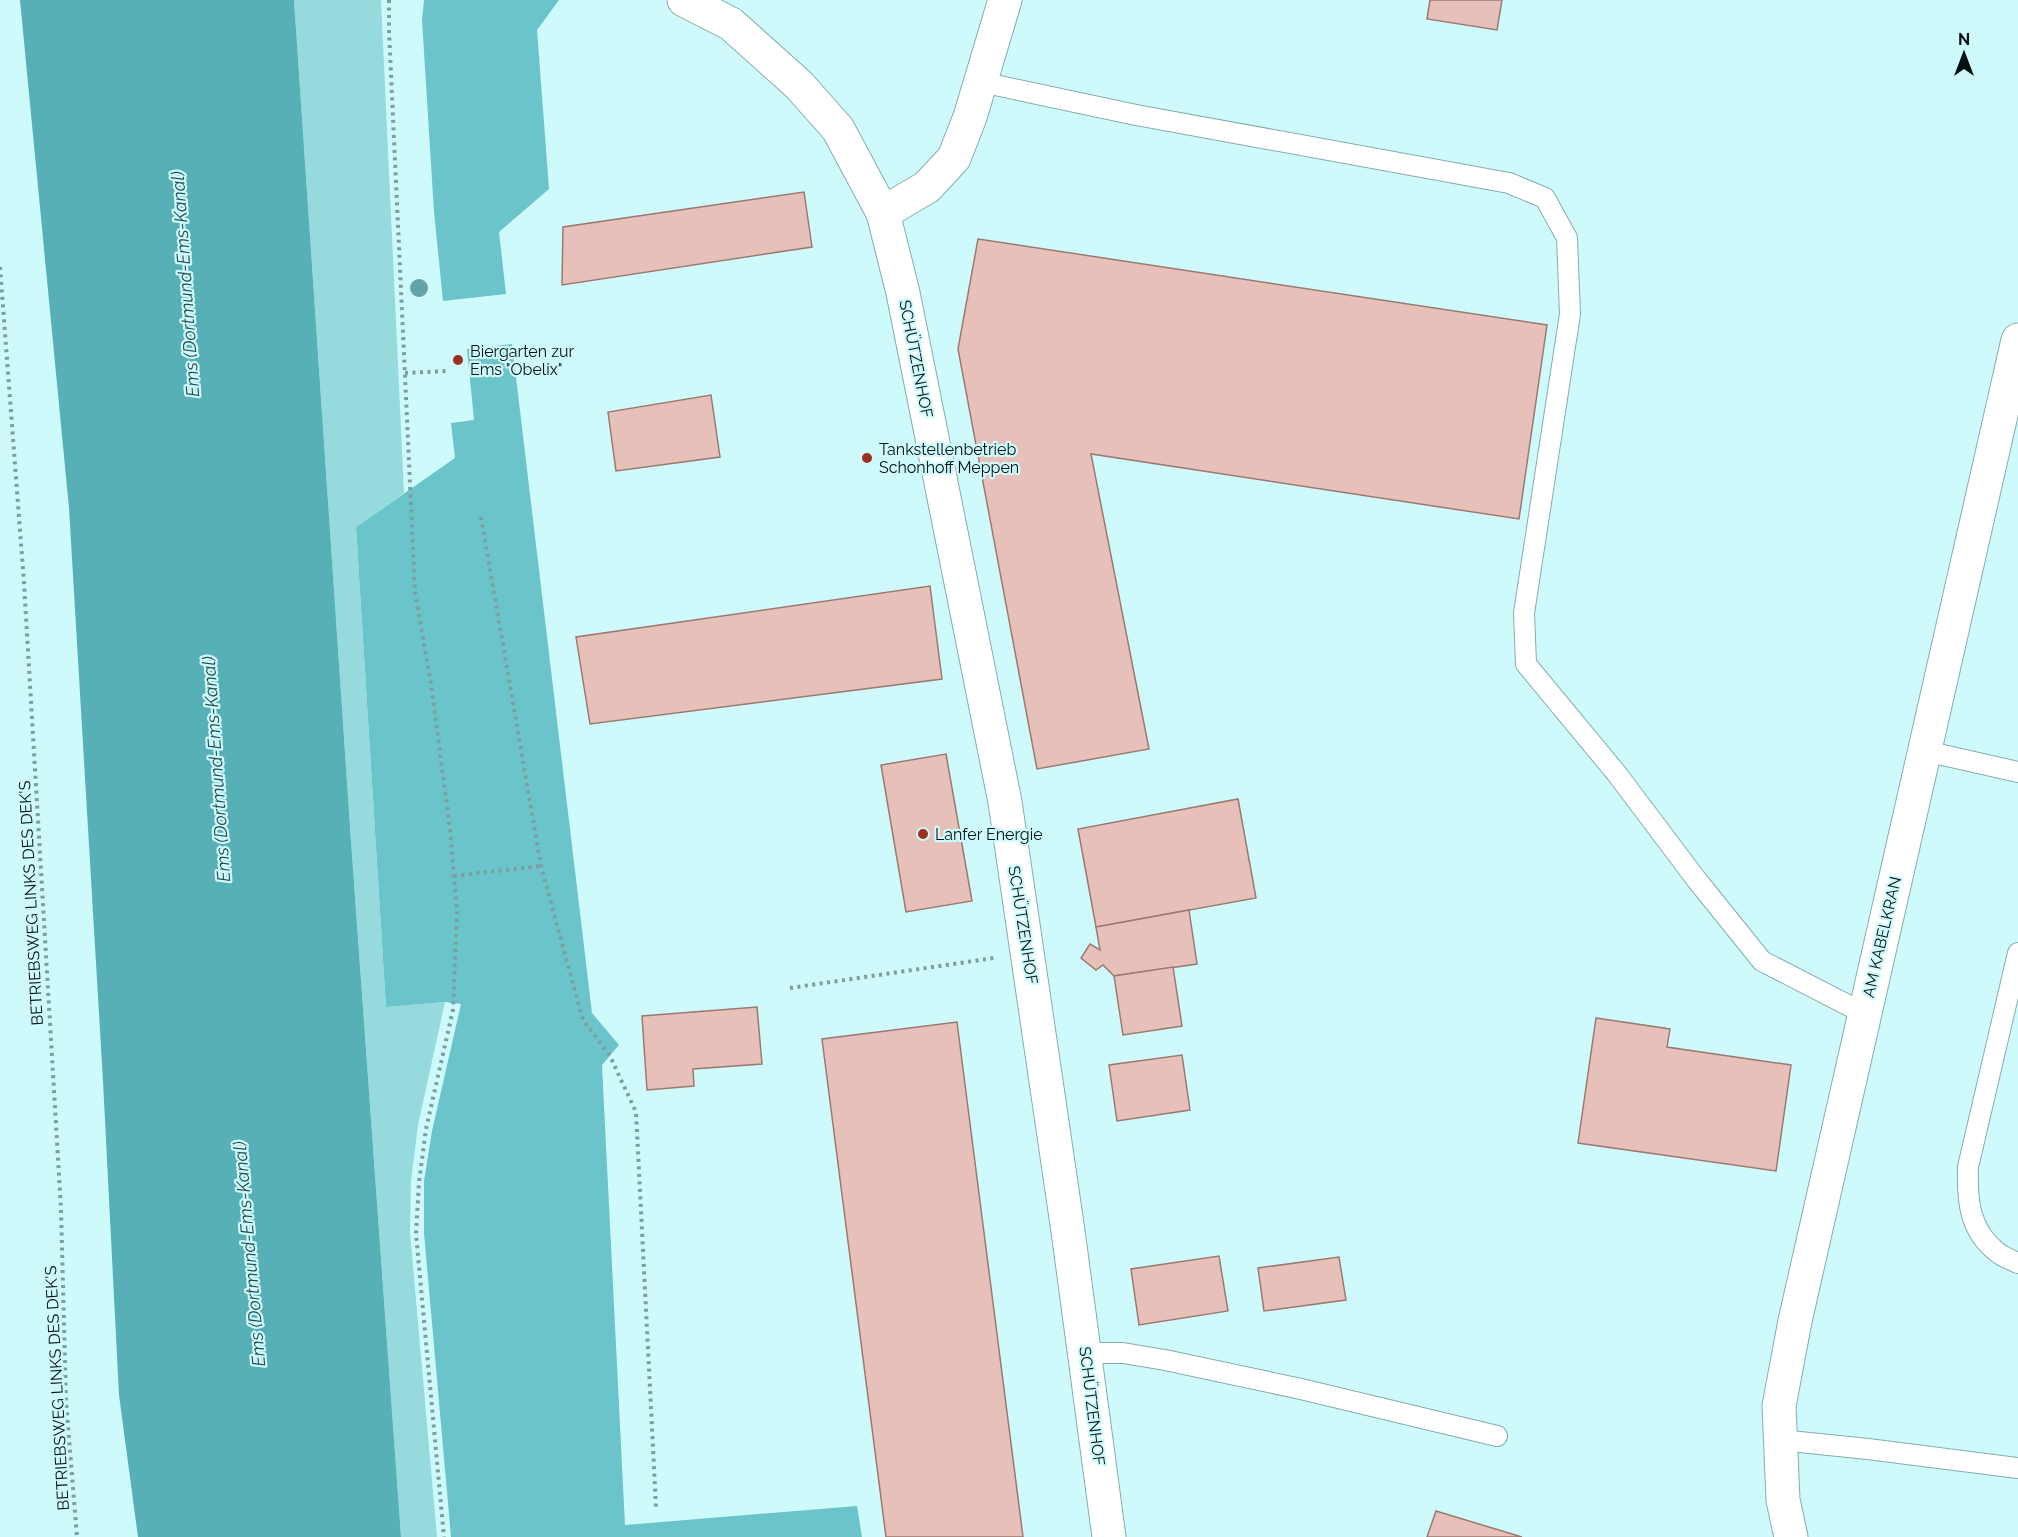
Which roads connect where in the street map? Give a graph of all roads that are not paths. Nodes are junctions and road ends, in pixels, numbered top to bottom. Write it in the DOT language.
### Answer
graph roads {
  1 [pos="684,0"];
  2 [pos="1005,0"];
  3 [pos="981,82"];
  4 [pos="883,213"];
  5 [pos="2018,340"];
  6 [pos="1925,751"];
  7 [pos="2018,772"];
  8 [pos="2018,953"];
  9 [pos="1865,1014"];
  10 [pos="2018,1263"];
  11 [pos="1085,1353"];
  12 [pos="1497,1436"];
  13 [pos="1780,1440"];
  14 [pos="2018,1468"];
  15 [pos="1109,1537"];
  16 [pos="1791,1537"];
  1 -- 4 [label="street, SCHÜTZENHOF"];
  2 -- 3 [label="street"];
  3 -- 4 [label="street"];
  3 -- 9 [label="lane"];
  4 -- 11 [label="street, SCHÜTZENHOF"];
  5 -- 6 [label="street, AM KABELKRAN"];
  6 -- 7 [label="lane"];
  6 -- 9 [label="street, AM KABELKRAN"];
  8 -- 10 [label="lane"];
  9 -- 13 [label="street, AM KABELKRAN"];
  11 -- 12 [label="lane"];
  11 -- 15 [label="street, SCHÜTZENHOF"];
  13 -- 14 [label="lane"];
  13 -- 16 [label="street, AM KABELKRAN"];
}
